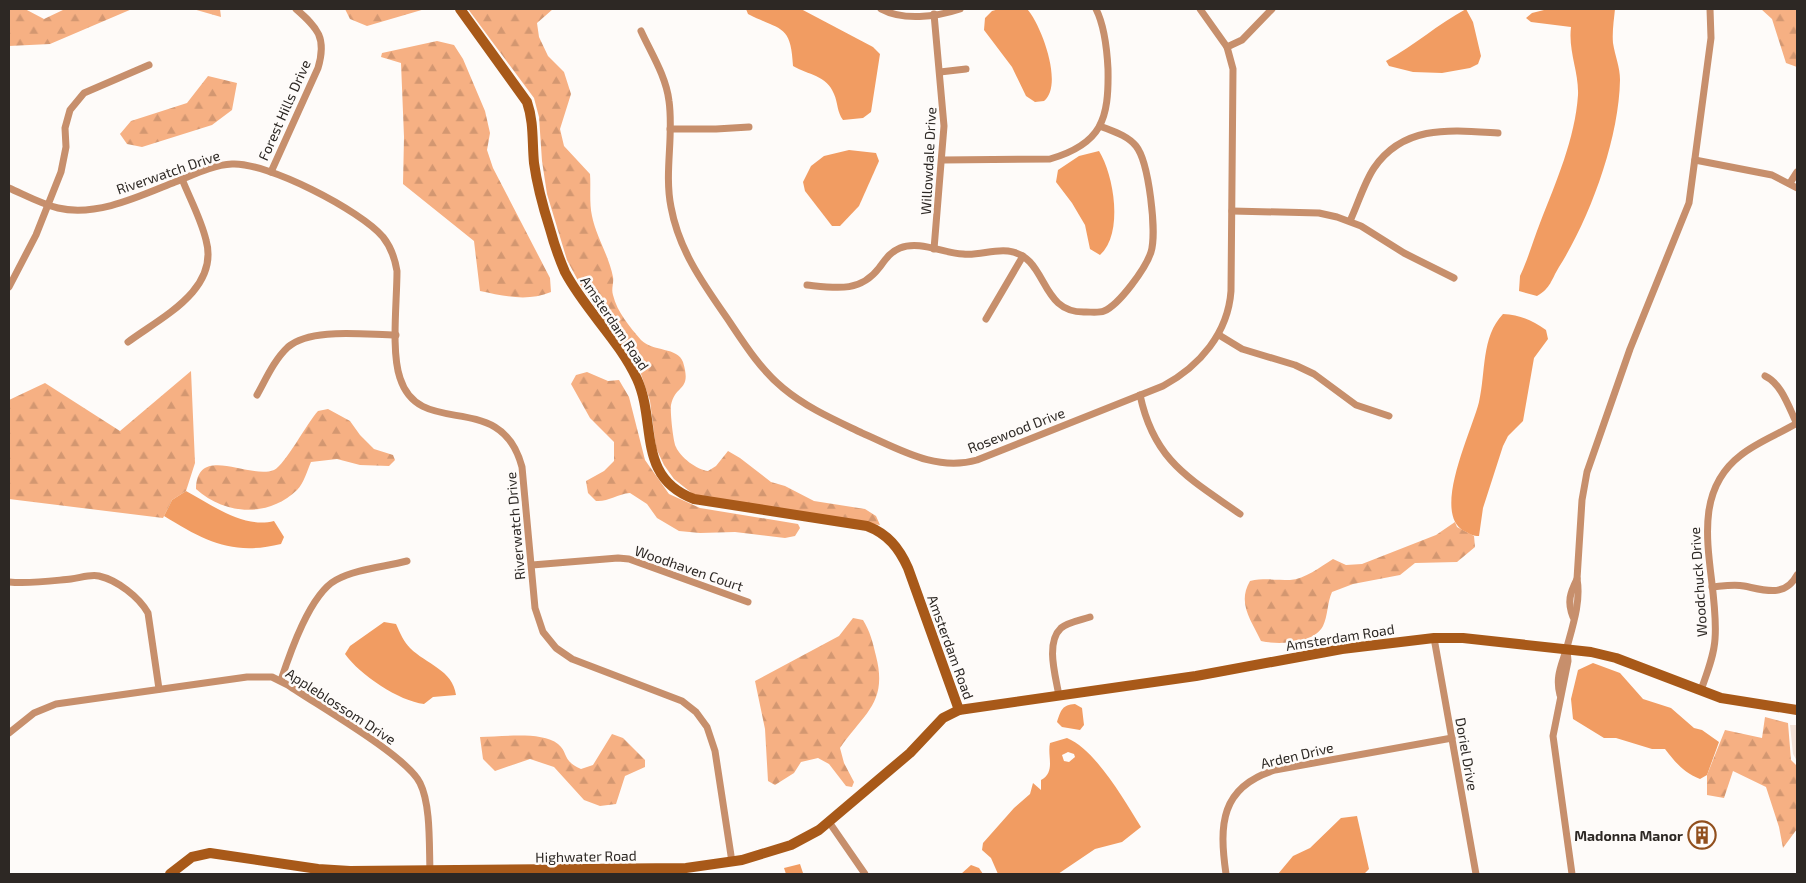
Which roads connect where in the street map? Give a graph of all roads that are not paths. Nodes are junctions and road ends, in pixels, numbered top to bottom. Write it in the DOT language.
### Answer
graph roads {
  1 [pos="296,9"];
  2 [pos="460,9"];
  3 [pos="881,9"];
  4 [pos="960,9"];
  5 [pos="1096,9"];
  6 [pos="1200,9"];
  7 [pos="1272,9"];
  8 [pos="1710,9"];
  9 [pos="934,14"];
  10 [pos="641,31"];
  11 [pos="1227,47"];
  12 [pos="149,65"];
  13 [pos="966,70"];
  14 [pos="940,72"];
  15 [pos="1100,126"];
  16 [pos="749,127"];
  17 [pos="670,129"];
  18 [pos="1498,133"];
  19 [pos="942,160"];
  20 [pos="1695,160"];
  21 [pos="270,172"];
  22 [pos="1797,172"];
  23 [pos="182,179"];
  24 [pos="1790,184"];
  25 [pos="9,188"];
  26 [pos="1797,188"];
  27 [pos="47,204"];
  28 [pos="1232,211"];
  29 [pos="1350,221"];
  30 [pos="934,249"];
  31 [pos="1023,256"];
  32 [pos="1454,278"];
  33 [pos="807,285"];
  34 [pos="9,287"];
  35 [pos="986,319"];
  36 [pos="396,335"];
  37 [pos="1219,335"];
  38 [pos="128,342"];
  39 [pos="1765,376"];
  40 [pos="257,395"];
  41 [pos="1140,395"];
  42 [pos="1389,416"];
  43 [pos="1797,424"];
  44 [pos="1240,514"];
  45 [pos="407,561"];
  46 [pos="532,565"];
  47 [pos="1797,576"];
  48 [pos="9,582"];
  49 [pos="1712,587"];
  50 [pos="748,602"];
  51 [pos="1090,617"];
  52 [pos="1434,638"];
  53 [pos="1566,648"];
  54 [pos="280,680"];
  55 [pos="159,689"];
  56 [pos="1701,690"];
  57 [pos="1059,696"];
  58 [pos="959,710"];
  59 [pos="1797,710"];
  60 [pos="9,733"];
  61 [pos="1452,738"];
  62 [pos="830,822"];
  63 [pos="732,862"];
  64 [pos="430,871"];
  65 [pos="570,872"];
  66 [pos="170,874"];
  67 [pos="865,874"];
  68 [pos="1226,874"];
  69 [pos="1476,874"];
  70 [pos="1572,874"];
  1 -- 21 [label="street, Forest Hills Drive"];
  2 -- 58 [label="street, Amsterdam Road"];
  3 -- 9 [label="street"];
  4 -- 9 [label="street"];
  5 -- 15 [label="street"];
  6 -- 11 [label="street, Rosewood Drive"];
  7 -- 11 [label="street"];
  8 -- 20 [label="street"];
  9 -- 14 [label="street, Willowdale Drive"];
  10 -- 17 [label="street, Rosewood Drive"];
  11 -- 28 [label="street, Rosewood Drive"];
  12 -- 27 [label="street"];
  13 -- 14 [label="street"];
  14 -- 19 [label="street, Willowdale Drive"];
  15 -- 19 [label="street"];
  15 -- 31 [label="street"];
  16 -- 17 [label="street"];
  17 -- 41 [label="street, Rosewood Drive"];
  18 -- 29 [label="street"];
  19 -- 30 [label="street, Willowdale Drive"];
  20 -- 24 [label="street"];
  20 -- 53 [label="street"];
  21 -- 23 [label="street, Riverwatch Drive"];
  21 -- 36 [label="street, Riverwatch Drive"];
  22 -- 24 [label="street"];
  23 -- 27 [label="street, Riverwatch Drive"];
  23 -- 38 [label="street"];
  24 -- 26 [label="street"];
  25 -- 27 [label="street, Riverwatch Drive"];
  27 -- 34 [label="street"];
  28 -- 29 [label="street"];
  28 -- 37 [label="street, Rosewood Drive"];
  29 -- 32 [label="street"];
  30 -- 31 [label="street"];
  30 -- 33 [label="street"];
  31 -- 35 [label="street"];
  36 -- 40 [label="street"];
  36 -- 46 [label="street, Riverwatch Drive"];
  37 -- 41 [label="street, Rosewood Drive"];
  37 -- 42 [label="street"];
  39 -- 43 [label="street"];
  41 -- 44 [label="street"];
  43 -- 49 [label="street, Woodchuck Drive"];
  45 -- 54 [label="street"];
  46 -- 50 [label="street, Woodhaven Court"];
  46 -- 63 [label="street, Riverwatch Drive"];
  47 -- 49 [label="street"];
  48 -- 55 [label="street"];
  49 -- 56 [label="street, Woodchuck Drive"];
  51 -- 57 [label="street"];
  52 -- 53 [label="street, Amsterdam Road"];
  52 -- 57 [label="street, Amsterdam Road"];
  52 -- 61 [label="street, Doriel Drive"];
  53 -- 56 [label="street, Amsterdam Road"];
  53 -- 70 [label="street"];
  54 -- 55 [label="street, Appleblossom Drive"];
  54 -- 64 [label="street, Appleblossom Drive"];
  55 -- 60 [label="street, Appleblossom Drive"];
  56 -- 59 [label="street, Amsterdam Road"];
  57 -- 58 [label="street, Amsterdam Road"];
  58 -- 62 [label="street, Highwater Road"];
  61 -- 68 [label="street, Arden Drive"];
  61 -- 69 [label="street, Doriel Drive"];
  62 -- 63 [label="street, Highwater Road"];
  62 -- 67 [label="street"];
  63 -- 65 [label="street, Highwater Road"];
  64 -- 65 [label="street, Highwater Road"];
  64 -- 66 [label="street, Highwater Road"];
}
